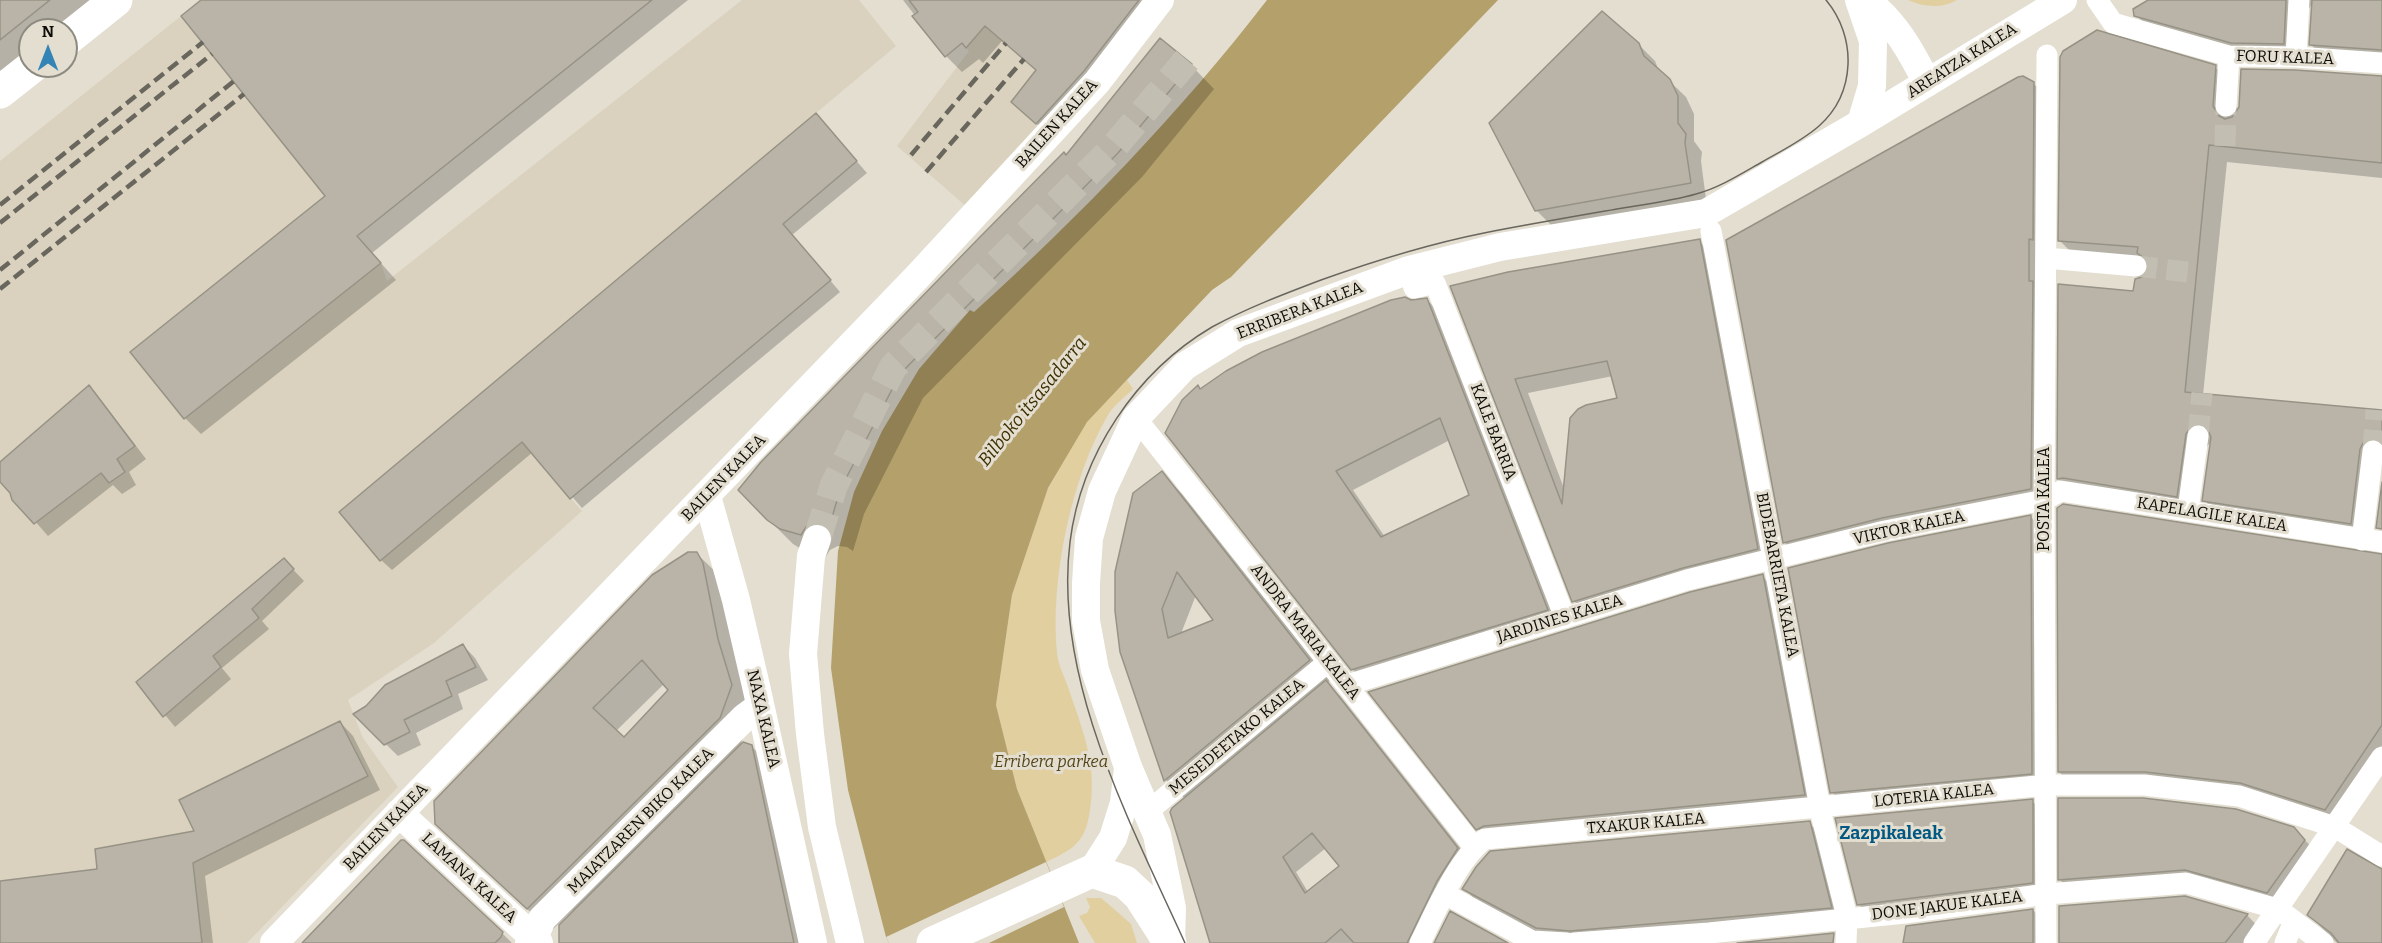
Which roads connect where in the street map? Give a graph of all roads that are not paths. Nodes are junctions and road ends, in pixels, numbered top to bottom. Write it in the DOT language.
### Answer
graph roads {
  1 [pos="116,0"];
  2 [pos="1160,0"];
  3 [pos="1859,0"];
  4 [pos="1866,0"];
  5 [pos="2063,0"];
  6 [pos="2097,0"];
  7 [pos="2299,0"];
  8 [pos="78,30"];
  9 [pos="2047,55"];
  10 [pos="2229,56"];
  11 [pos="2296,57"];
  12 [pos="2382,63"];
  13 [pos="18,78"];
  14 [pos="1927,83"];
  15 [pos="0,92"];
  16 [pos="2226,106"];
  17 [pos="1861,123"];
  18 [pos="1709,222"];
  19 [pos="2046,258"];
  20 [pos="2136,266"];
  21 [pos="1409,270"];
  22 [pos="1136,418"];
  23 [pos="2198,436"];
  24 [pos="2375,459"];
  25 [pos="707,496"];
  26 [pos="2044,500"];
  27 [pos="2188,510"];
  28 [pos="817,539"];
  29 [pos="2372,541"];
  30 [pos="1774,560"];
  31 [pos="1565,618"];
  32 [pos="1328,662"];
  33 [pos="1347,685"];
  34 [pos="760,706"];
  35 [pos="2382,757"];
  36 [pos="1128,767"];
  37 [pos="2047,785"];
  38 [pos="1821,808"];
  39 [pos="399,813"];
  40 [pos="1146,813"];
  41 [pos="2335,827"];
  42 [pos="1474,847"];
  43 [pos="2382,856"];
  44 [pos="1092,871"];
  45 [pos="1445,894"];
  46 [pos="2047,894"];
  47 [pos="2286,915"];
  48 [pos="1847,917"];
  49 [pos="1706,938"];
  50 [pos="534,941"];
  51 [pos="1544,942"];
  52 [pos="274,943"];
  53 [pos="813,943"];
  54 [pos="849,943"];
  55 [pos="933,943"];
  56 [pos="1170,943"];
  57 [pos="1420,943"];
  58 [pos="1567,943"];
  59 [pos="1574,943"];
  60 [pos="1846,943"];
  61 [pos="2046,943"];
  62 [pos="2254,943"];
  63 [pos="2285,943"];
  64 [pos="2323,943"];
  1 -- 8 [label="street"];
  2 -- 25 [label="street, BAILEN KALEA"];
  3 -- 17 [label="street"];
  4 -- 14 [label="street"];
  5 -- 14 [label="street, AREATZA KALEA"];
  6 -- 10 [label="street, FORU KALEA"];
  7 -- 11 [label="street"];
  9 -- 19 [label="street, POSTA KALEA"];
  10 -- 11 [label="street, FORU KALEA"];
  10 -- 16 [label="street"];
  11 -- 12 [label="street, FORU KALEA"];
  13 -- 15 [label="street"];
  14 -- 17 [label="street, AREATZA KALEA"];
  17 -- 18 [label="street, AREATZA KALEA"];
  18 -- 21 [label="street, ERRIBERA KALEA"];
  18 -- 30 [label="street, BIDEBARRIETA KALEA"];
  19 -- 20 [label="street"];
  19 -- 26 [label="street, POSTA KALEA"];
  21 -- 22 [label="street, ERRIBERA KALEA"];
  21 -- 31 [label="street, KALE BARRIA"];
  22 -- 32 [label="street, ANDRA MARIA KALEA"];
  22 -- 36 [label="street, ERRIBERA KALEA"];
  23 -- 27 [label="street"];
  24 -- 29 [label="street"];
  25 -- 34 [label="street, NAXA KALEA"];
  25 -- 39 [label="street, BAILEN KALEA"];
  26 -- 27 [label="street, KAPELAGILE KALEA"];
  26 -- 30 [label="street, VIKTOR KALEA"];
  26 -- 37 [label="street, POSTA KALEA"];
  27 -- 29 [label="street, KAPELAGILE KALEA"];
  28 -- 54 [label="street"];
  30 -- 31 [label="street, JARDINES KALEA"];
  30 -- 38 [label="street, BIDEBARRIETA KALEA"];
  31 -- 33 [label="street, JARDINES KALEA"];
  32 -- 33 [label="street, ANDRA MARIA KALEA"];
  32 -- 40 [label="street, MESEDEETAKO KALEA"];
  33 -- 42 [label="street, ANDRA MARIA KALEA"];
  34 -- 50 [label="street, MAIATZAREN BIKO KALEA"];
  34 -- 53 [label="street, NAXA KALEA"];
  35 -- 41 [label="street"];
  36 -- 40 [label="street, ERRIBERA KALEA"];
  36 -- 44 [label="street, ERRIBERA KALEA"];
  37 -- 38 [label="street, LOTERIA KALEA"];
  37 -- 41 [label="street, LOTERIA KALEA"];
  37 -- 46 [label="street, POSTA KALEA"];
  38 -- 42 [label="street, TXAKUR KALEA"];
  38 -- 48 [label="street, BIDEBARRIETA KALEA"];
  39 -- 50 [label="street, LAMANA KALEA"];
  39 -- 52 [label="street, BAILEN KALEA"];
  40 -- 56 [label="street, ERRIBERA KALEA"];
  41 -- 43 [label="street, LOTERIA KALEA"];
  41 -- 47 [label="street"];
  42 -- 45 [label="street"];
  44 -- 55 [label="street"];
  44 -- 56 [label="street, ERRIBERA KALEA"];
  45 -- 51 [label="street"];
  45 -- 57 [label="street"];
  46 -- 47 [label="street, DONE JAKUE KALEA"];
  46 -- 48 [label="street, DONE JAKUE KALEA"];
  46 -- 61 [label="street, POSTA KALEA"];
  47 -- 62 [label="street"];
  47 -- 63 [label="street"];
  47 -- 64 [label="street"];
  48 -- 49 [label="street, DONE JAKUE KALEA"];
  48 -- 60 [label="street, BIDEBARRIETA KALEA"];
  49 -- 59 [label="street, DONE JAKUE KALEA"];
  51 -- 58 [label="street"];
}
